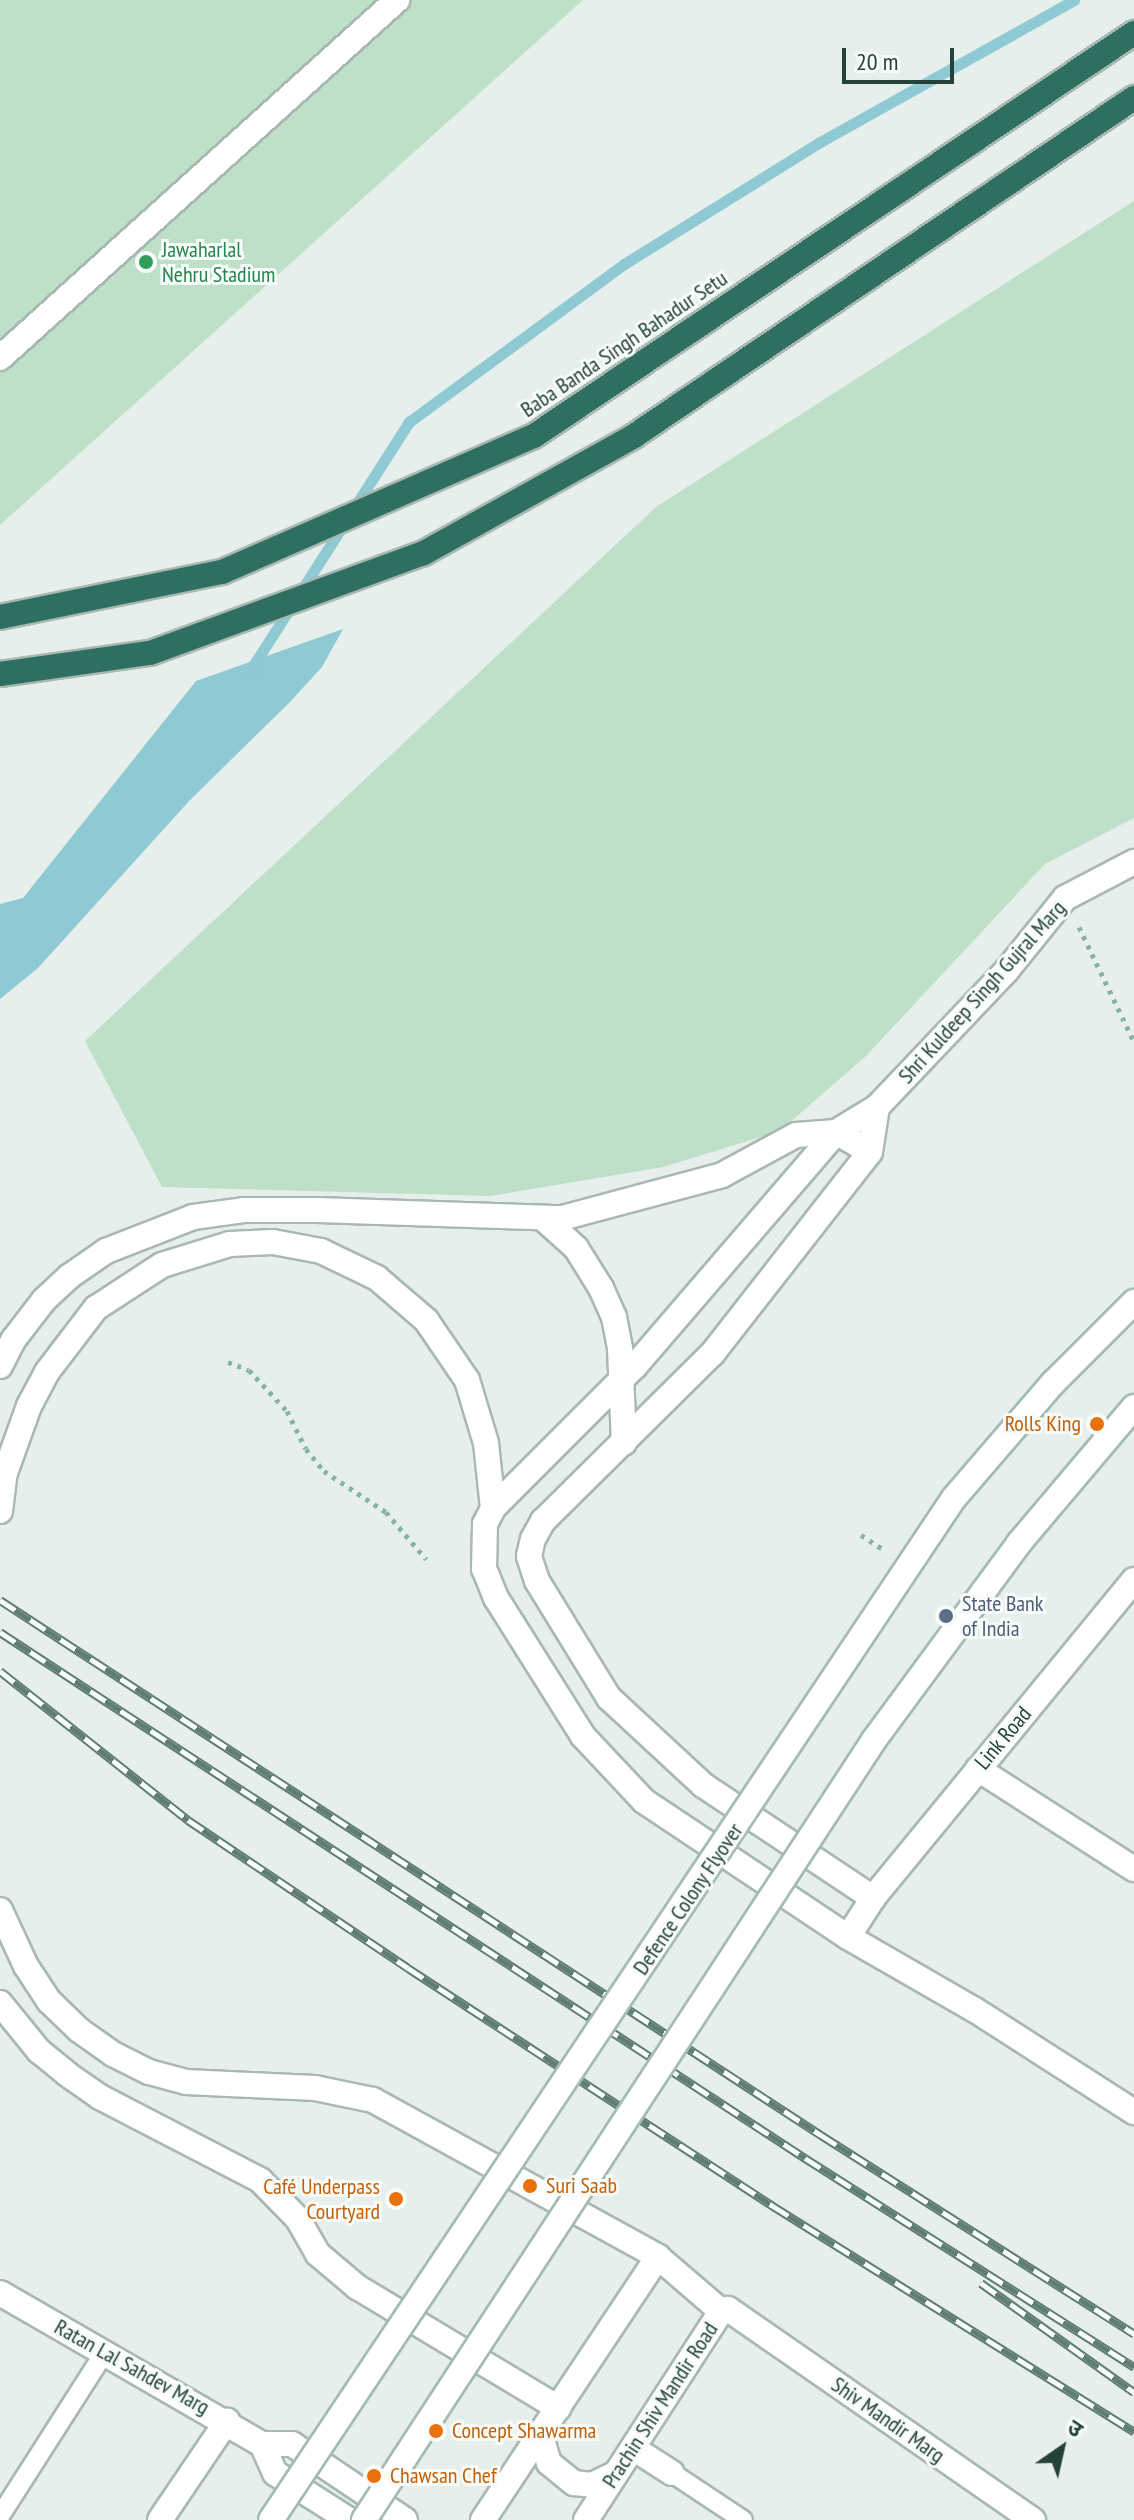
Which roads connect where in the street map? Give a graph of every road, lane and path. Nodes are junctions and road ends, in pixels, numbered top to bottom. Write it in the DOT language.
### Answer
graph roads {
  1 [pos="397,0"];
  2 [pos="1134,33"];
  3 [pos="1134,98"];
  4 [pos="0,358"];
  5 [pos="0,617"];
  6 [pos="0,674"];
  7 [pos="1134,862"];
  8 [pos="1065,898"];
  9 [pos="1134,1042"];
  10 [pos="877,1107"];
  11 [pos="836,1132"];
  12 [pos="870,1152"];
  13 [pos="545,1220"];
  14 [pos="1134,1302"];
  15 [pos="228,1362"];
  16 [pos="0,1366"];
  17 [pos="619,1383"];
  18 [pos="1134,1407"];
  19 [pos="624,1443"];
  20 [pos="493,1508"];
  21 [pos="0,1511"];
  22 [pos="426,1559"];
  23 [pos="1134,1580"];
  24 [pos="978,1769"];
  25 [pos="1134,1869"];
  26 [pos="873,1898"];
  27 [pos="0,1910"];
  28 [pos="848,1937"];
  29 [pos="0,2003"];
  30 [pos="1134,2112"];
  31 [pos="658,2257"];
  32 [pos="0,2293"];
  33 [pos="732,2315"];
  34 [pos="105,2352"];
  35 [pos="558,2408"];
  36 [pos="227,2421"];
  37 [pos="540,2432"];
  38 [pos="262,2444"];
  39 [pos="633,2448"];
  40 [pos="672,2473"];
  41 [pos="615,2474"];
  42 [pos="0,2516"];
  43 [pos="160,2520"];
  44 [pos="271,2520"];
  45 [pos="349,2520"];
  46 [pos="364,2520"];
  47 [pos="405,2520"];
  48 [pos="483,2520"];
  49 [pos="586,2520"];
  50 [pos="743,2520"];
  51 [pos="1033,2520"];
  1 -- 4 [label="street"];
  2 -- 5 [label="highway, Baba Banda Singh Bahadur Setu"];
  3 -- 6 [label="highway"];
  7 -- 8 [label="street, Shri Kuldeep Singh Gujral Marg"];
  8 -- 9 [label="path"];
  8 -- 10 [label="street, Shri Kuldeep Singh Gujral Marg"];
  10 -- 11 [label="street, Shri Kuldeep Singh Gujral Marg"];
  10 -- 12 [label="street"];
  11 -- 12 [label="street"];
  11 -- 13 [label="street"];
  11 -- 17 [label="street"];
  12 -- 19 [label="street"];
  13 -- 16 [label="street"];
  13 -- 17 [label="street"];
  14 -- 44 [label="street, Defence Colony Flyover, bridge"];
  15 -- 22 [label="path"];
  17 -- 19 [label="street"];
  17 -- 20 [label="street"];
  18 -- 46 [label="street, bridge"];
  19 -- 26 [label="street"];
  20 -- 21 [label="street"];
  20 -- 28 [label="street"];
  23 -- 24 [label="street, Link Road"];
  24 -- 25 [label="street"];
  24 -- 26 [label="street, Link Road"];
  26 -- 28 [label="street, Link Road"];
  27 -- 31 [label="street, Shiv Mandir Marg"];
  28 -- 30 [label="street"];
  29 -- 35 [label="street"];
  31 -- 33 [label="street, Shiv Mandir Marg"];
  31 -- 35 [label="street"];
  32 -- 34 [label="street, Ratan Lal Sahdev Marg"];
  33 -- 39 [label="street, Prachin Shiv Mandir Road"];
  33 -- 51 [label="street, Shiv Mandir Marg"];
  34 -- 36 [label="street, Ratan Lal Sahdev Marg"];
  34 -- 42 [label="lane"];
  35 -- 37 [label="street"];
  36 -- 38 [label="street, Ratan Lal Sahdev Marg"];
  36 -- 43 [label="street"];
  37 -- 41 [label="street"];
  37 -- 48 [label="street"];
  38 -- 45 [label="street, Ratan Lal Sahdev Marg"];
  38 -- 47 [label="street, Ratan Lal Sahdev Marg"];
  39 -- 40 [label="street"];
  39 -- 41 [label="street, Prachin Shiv Mandir Road"];
  40 -- 50 [label="lane"];
  41 -- 49 [label="street, Prachin Shiv Mandir Road"];
}
